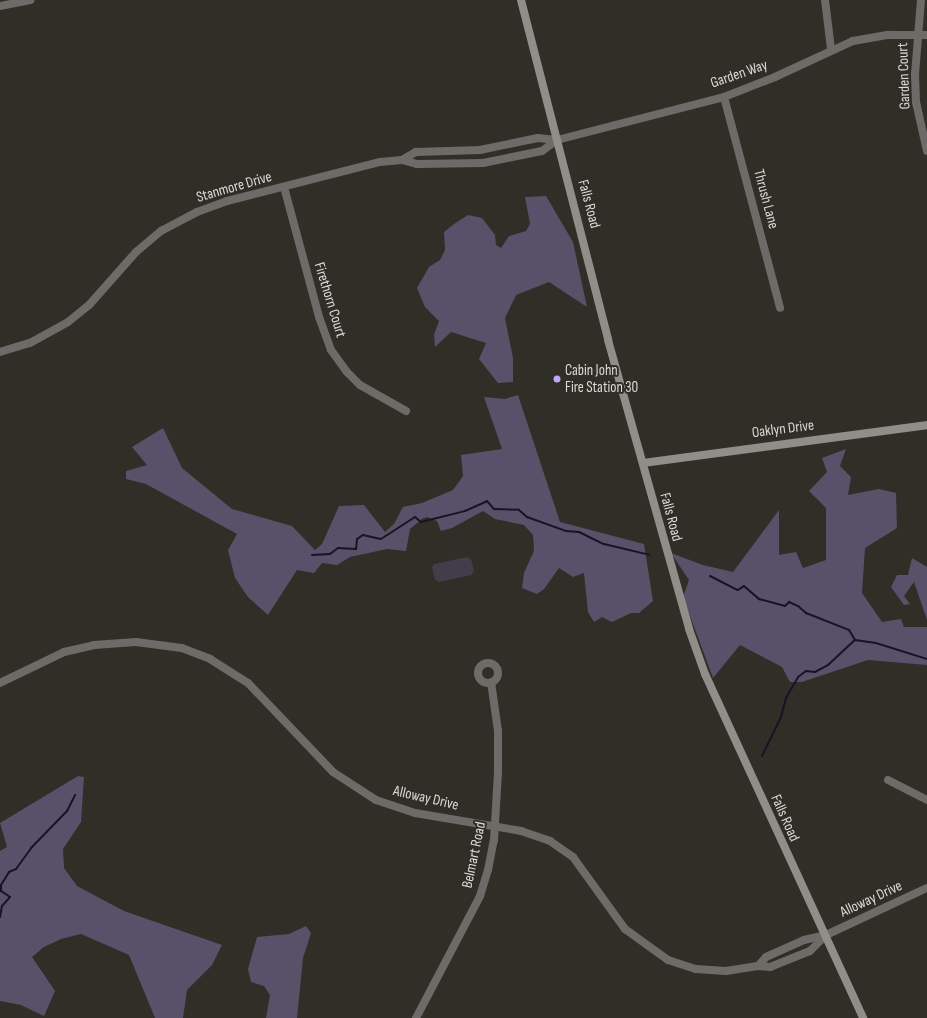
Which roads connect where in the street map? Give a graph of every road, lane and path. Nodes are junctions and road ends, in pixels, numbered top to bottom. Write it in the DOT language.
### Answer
graph roads {
  1 [pos="30,0"];
  2 [pos="521,0"];
  3 [pos="825,0"];
  4 [pos="920,0"];
  5 [pos="0,6"];
  6 [pos="917,35"];
  7 [pos="927,35"];
  8 [pos="831,49"];
  9 [pos="724,96"];
  10 [pos="558,140"];
  11 [pos="927,151"];
  12 [pos="402,160"];
  13 [pos="284,187"];
  14 [pos="780,308"];
  15 [pos="0,352"];
  16 [pos="406,411"];
  17 [pos="927,425"];
  18 [pos="643,463"];
  19 [pos="490,682"];
  20 [pos="0,683"];
  21 [pos="888,780"];
  22 [pos="927,800"];
  23 [pos="495,827"];
  24 [pos="927,888"];
  25 [pos="826,936"];
  26 [pos="758,966"];
  27 [pos="416,1018"];
  28 [pos="863,1018"];
  1 -- 5 [label="street"];
  2 -- 10 [label="main road, Falls Road"];
  3 -- 8 [label="street"];
  4 -- 6 [label="street, Garden Court"];
  6 -- 7 [label="street, Garden Way"];
  6 -- 8 [label="street, Garden Way"];
  6 -- 11 [label="street, Garden Court"];
  8 -- 9 [label="street, Garden Way"];
  9 -- 10 [label="street, Garden Way"];
  9 -- 14 [label="street, Thrush Lane"];
  10 -- 12 [label="street, Stanmore Drive"];
  10 -- 12 [label="street, Stanmore Drive"];
  10 -- 18 [label="main road, Falls Road"];
  12 -- 13 [label="street, Stanmore Drive"];
  13 -- 15 [label="street, Stanmore Drive"];
  13 -- 16 [label="street, Firethorn Court"];
  17 -- 18 [label="main road, Oaklyn Drive"];
  18 -- 25 [label="main road, Falls Road"];
  19 -- 23 [label="street, Belmart Road"];
  20 -- 23 [label="street, Alloway Drive"];
  21 -- 22 [label="street"];
  23 -- 26 [label="street, Alloway Drive"];
  23 -- 27 [label="street, Belmart Road"];
  24 -- 25 [label="street, Alloway Drive"];
  25 -- 26 [label="street, Alloway Drive"];
  25 -- 26 [label="street, Alloway Drive"];
  25 -- 28 [label="main road, Falls Road"];
}
